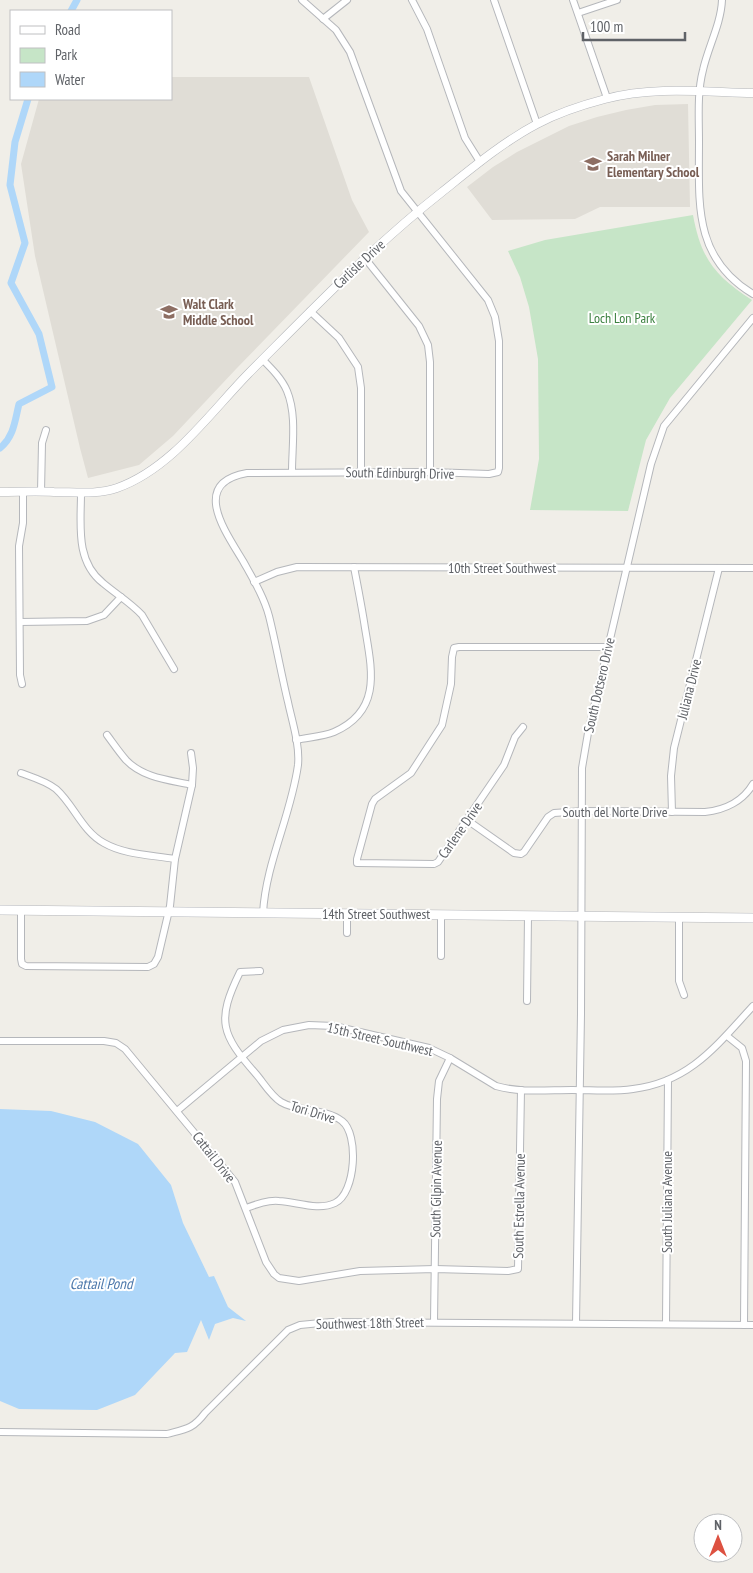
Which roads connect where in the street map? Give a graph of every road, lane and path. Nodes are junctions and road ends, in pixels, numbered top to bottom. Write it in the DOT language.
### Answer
graph roads {
  1 [pos="302,0"];
  2 [pos="347,0"];
  3 [pos="412,0"];
  4 [pos="494,0"];
  5 [pos="573,0"];
  6 [pos="617,0"];
  7 [pos="722,0"];
  8 [pos="578,13"];
  9 [pos="323,18"];
  10 [pos="699,92"];
  11 [pos="753,93"];
  12 [pos="607,98"];
  13 [pos="537,124"];
  14 [pos="480,162"];
  15 [pos="417,212"];
  16 [pos="364,257"];
  17 [pos="753,294"];
  18 [pos="310,311"];
  19 [pos="753,318"];
  20 [pos="263,360"];
  21 [pos="46,430"];
  22 [pos="292,472"];
  23 [pos="361,472"];
  24 [pos="430,472"];
  25 [pos="0,492"];
  26 [pos="23,492"];
  27 [pos="41,492"];
  28 [pos="81,493"];
  29 [pos="354,568"];
  30 [pos="627,568"];
  31 [pos="719,568"];
  32 [pos="753,568"];
  33 [pos="254,582"];
  34 [pos="121,597"];
  35 [pos="20,622"];
  36 [pos="608,647"];
  37 [pos="174,669"];
  38 [pos="22,684"];
  39 [pos="523,727"];
  40 [pos="107,735"];
  41 [pos="296,740"];
  42 [pos="191,752"];
  43 [pos="21,773"];
  44 [pos="753,784"];
  45 [pos="192,786"];
  46 [pos="583,810"];
  47 [pos="672,812"];
  48 [pos="467,820"];
  49 [pos="175,858"];
  50 [pos="0,910"];
  51 [pos="21,910"];
  52 [pos="169,912"];
  53 [pos="263,913"];
  54 [pos="347,914"];
  55 [pos="441,914"];
  56 [pos="528,916"];
  57 [pos="581,916"];
  58 [pos="679,917"];
  59 [pos="753,918"];
  60 [pos="347,933"];
  61 [pos="441,956"];
  62 [pos="260,970"];
  63 [pos="684,995"];
  64 [pos="527,1002"];
  65 [pos="753,1006"];
  66 [pos="727,1036"];
  67 [pos="0,1041"];
  68 [pos="242,1058"];
  69 [pos="450,1058"];
  70 [pos="668,1080"];
  71 [pos="521,1090"];
  72 [pos="580,1090"];
  73 [pos="178,1111"];
  74 [pos="246,1208"];
  75 [pos="435,1269"];
  76 [pos="434,1322"];
  77 [pos="666,1323"];
  78 [pos="576,1324"];
  79 [pos="744,1325"];
  80 [pos="753,1325"];
  81 [pos="0,1432"];
  1 -- 9 [label="street, South Edinburgh Drive"];
  2 -- 9 [label="street"];
  3 -- 14 [label="street"];
  4 -- 13 [label="street"];
  5 -- 8 [label="street"];
  6 -- 8 [label="street"];
  7 -- 10 [label="street"];
  8 -- 12 [label="street"];
  9 -- 15 [label="street, South Edinburgh Drive"];
  10 -- 11 [label="street, Carlisle Drive"];
  10 -- 12 [label="street, Carlisle Drive"];
  10 -- 17 [label="street"];
  12 -- 13 [label="street, Carlisle Drive"];
  13 -- 14 [label="street, Carlisle Drive"];
  14 -- 15 [label="street, Carlisle Drive"];
  15 -- 16 [label="street, Carlisle Drive"];
  15 -- 24 [label="street, South Edinburgh Drive"];
  16 -- 18 [label="street, Carlisle Drive"];
  16 -- 24 [label="street"];
  18 -- 20 [label="street, Carlisle Drive"];
  18 -- 23 [label="street"];
  19 -- 30 [label="street, South Dotsero Drive"];
  20 -- 22 [label="street"];
  20 -- 28 [label="street, Carlisle Drive"];
  21 -- 27 [label="street"];
  22 -- 23 [label="street, South Edinburgh Drive"];
  22 -- 33 [label="street, South Edinburgh Drive"];
  23 -- 24 [label="street, South Edinburgh Drive"];
  25 -- 26 [label="street, Carlisle Drive"];
  26 -- 27 [label="street, Carlisle Drive"];
  26 -- 35 [label="street"];
  27 -- 28 [label="street, Carlisle Drive"];
  28 -- 34 [label="street"];
  29 -- 30 [label="street, 10th Street Southwest"];
  29 -- 33 [label="street, 10th Street Southwest"];
  29 -- 41 [label="street"];
  30 -- 31 [label="street, 10th Street Southwest"];
  30 -- 36 [label="street, South Dotsero Drive"];
  31 -- 32 [label="street, 10th Street Southwest"];
  31 -- 47 [label="street, Juliana Drive"];
  33 -- 41 [label="street, South Edinburgh Drive"];
  34 -- 35 [label="street"];
  34 -- 37 [label="street"];
  35 -- 38 [label="street"];
  36 -- 46 [label="street, South Dotsero Drive"];
  36 -- 48 [label="street, Carlene Drive"];
  39 -- 48 [label="street, Carlene Drive"];
  40 -- 45 [label="street"];
  41 -- 53 [label="street, South Edinburgh Drive"];
  42 -- 45 [label="street"];
  43 -- 49 [label="street"];
  44 -- 47 [label="street, South del Norte Drive"];
  45 -- 49 [label="street"];
  46 -- 47 [label="street, South del Norte Drive"];
  46 -- 48 [label="street, South del Norte Drive"];
  46 -- 57 [label="street, South Dotsero Drive"];
  49 -- 52 [label="street"];
  50 -- 51 [label="main road, 14th Street Southwest"];
  51 -- 52 [label="main road, 14th Street Southwest"];
  51 -- 52 [label="street"];
  52 -- 53 [label="main road, 14th Street Southwest"];
  53 -- 54 [label="main road, 14th Street Southwest"];
  54 -- 55 [label="main road, 14th Street Southwest"];
  54 -- 60 [label="street"];
  55 -- 56 [label="main road, 14th Street Southwest"];
  55 -- 61 [label="street"];
  56 -- 57 [label="main road, 14th Street Southwest"];
  56 -- 64 [label="street"];
  57 -- 58 [label="main road, 14th Street Southwest"];
  57 -- 72 [label="street, South Dotsero Drive"];
  58 -- 59 [label="main road, 14th Street Southwest"];
  58 -- 63 [label="street"];
  62 -- 68 [label="street, Tori Drive"];
  65 -- 66 [label="street, 15th Street Southwest"];
  66 -- 70 [label="street, 15th Street Southwest"];
  66 -- 79 [label="street"];
  67 -- 73 [label="street, Cattail Drive"];
  68 -- 69 [label="street, 15th Street Southwest"];
  68 -- 73 [label="street, 15th Street Southwest"];
  68 -- 74 [label="street, Tori Drive"];
  69 -- 71 [label="street, 15th Street Southwest"];
  69 -- 75 [label="street, South Gilpin Avenue"];
  70 -- 72 [label="street, 15th Street Southwest"];
  70 -- 77 [label="street, South Juliana Avenue"];
  71 -- 72 [label="street, 15th Street Southwest"];
  71 -- 75 [label="street, South Estrella Avenue"];
  72 -- 78 [label="street, South Dotsero Drive"];
  73 -- 74 [label="street, Cattail Drive"];
  74 -- 75 [label="street, Cattail Drive"];
  75 -- 76 [label="street, South Gilpin Avenue"];
  76 -- 78 [label="street, Southwest 18th Street"];
  76 -- 81 [label="street, Southwest 18th Street"];
  77 -- 78 [label="street, Southwest 18th Street"];
  77 -- 79 [label="street, Southwest 18th Street"];
  79 -- 80 [label="street, Southwest 18th Street"];
}
